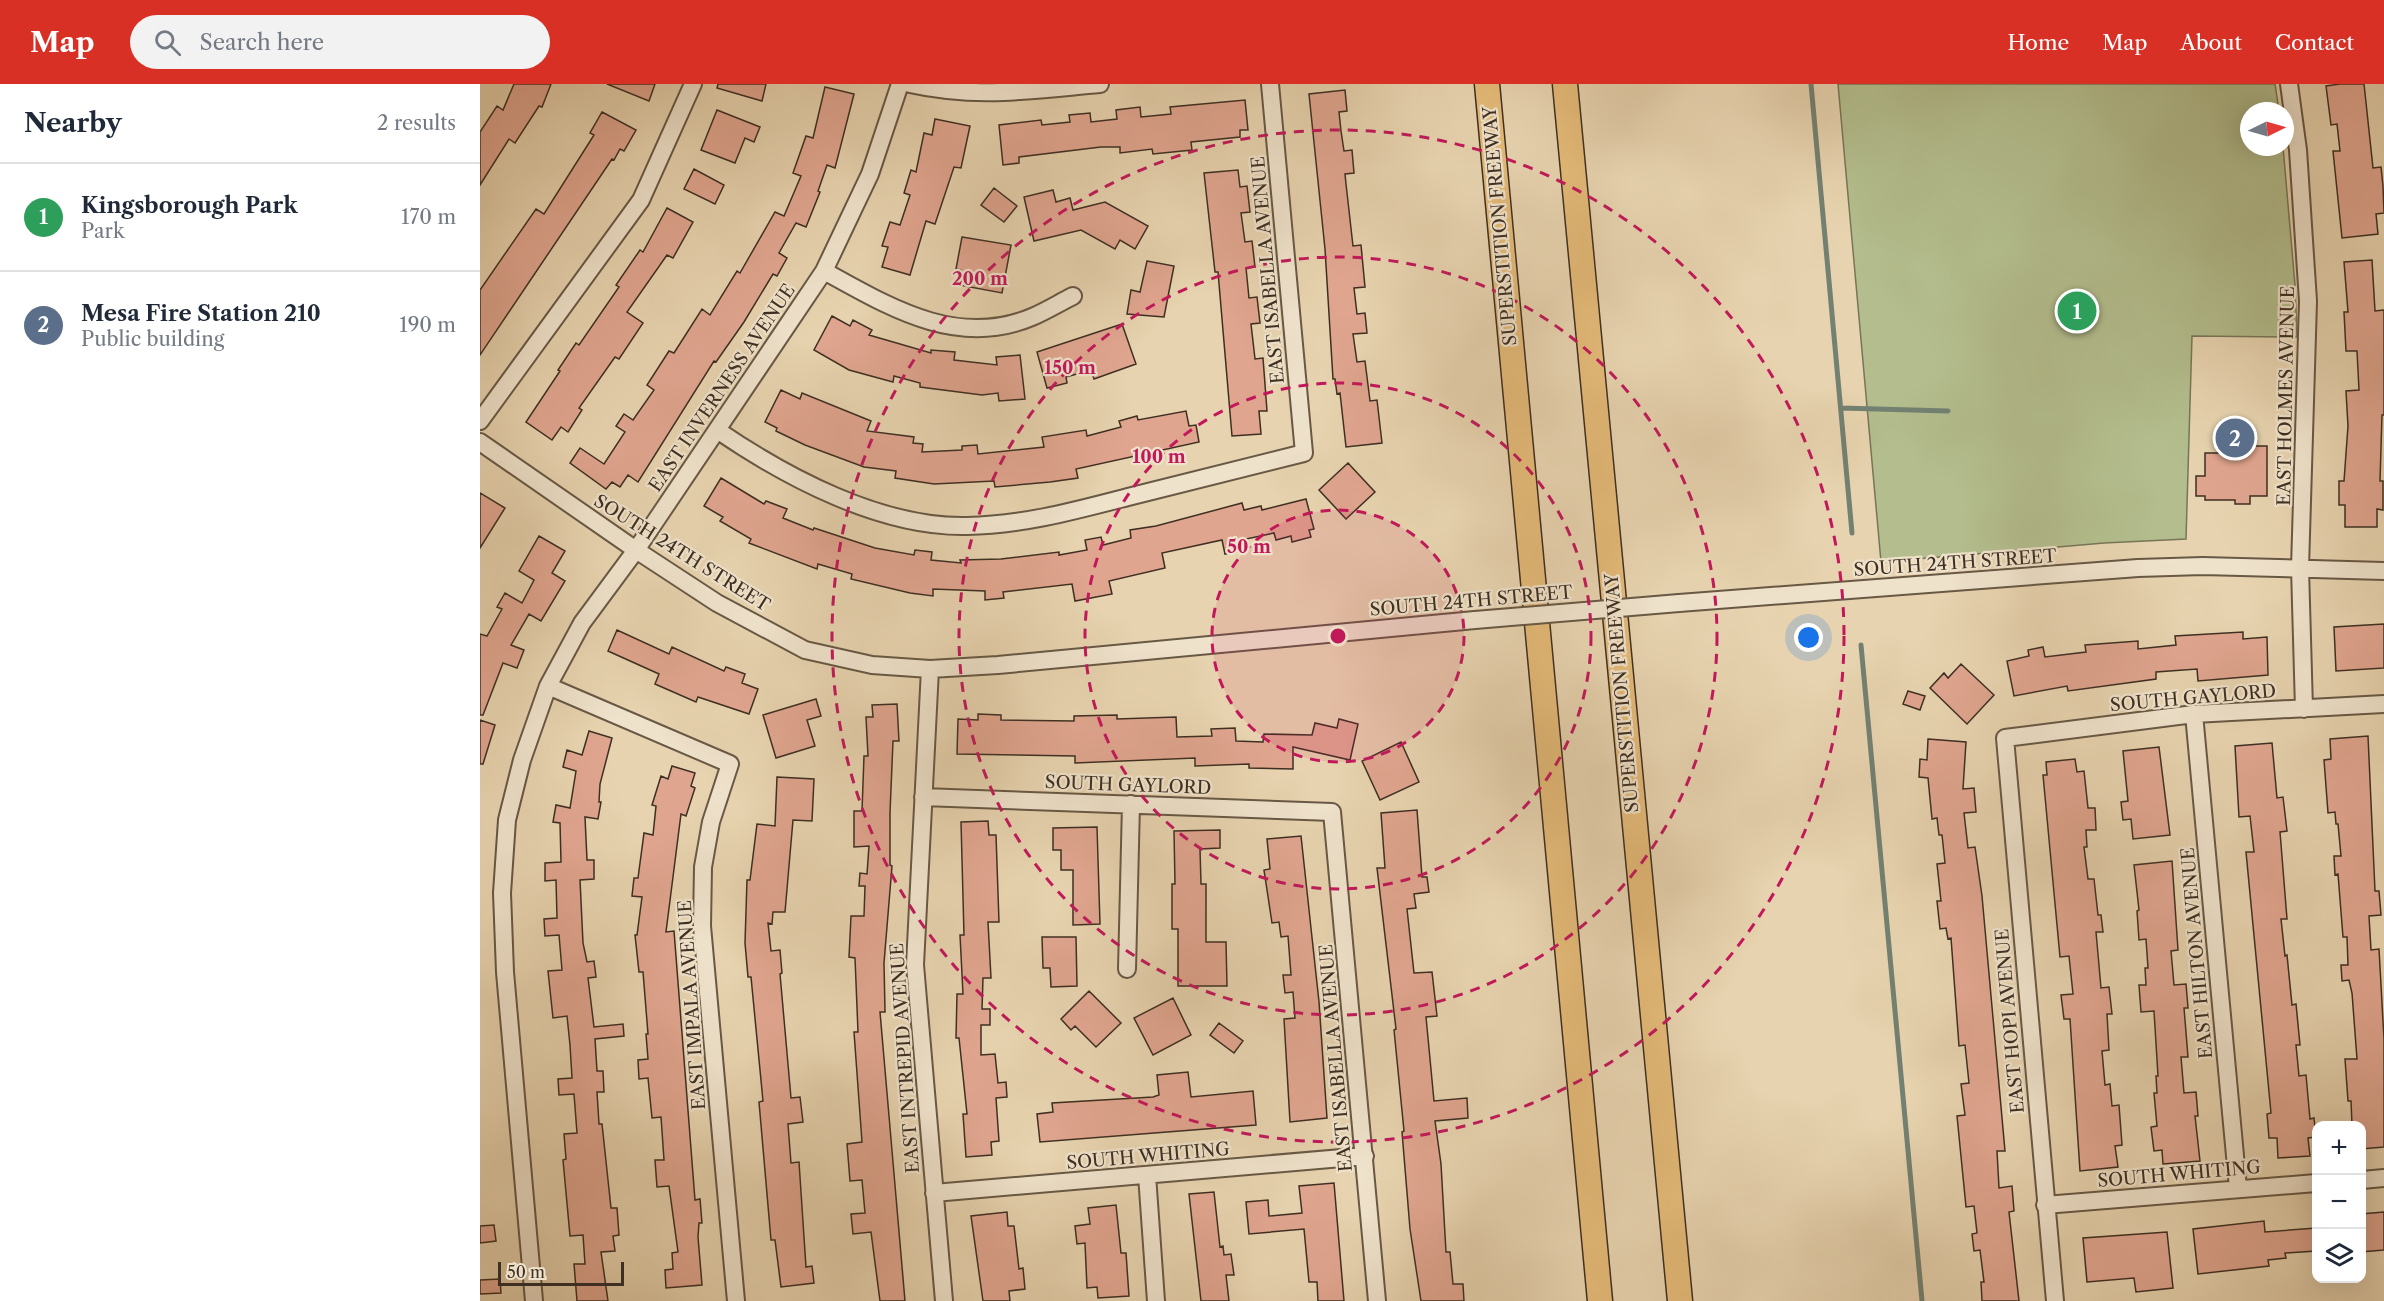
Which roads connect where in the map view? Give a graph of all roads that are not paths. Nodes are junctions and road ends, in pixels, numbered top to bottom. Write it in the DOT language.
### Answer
graph roads {
  1 [pos="693,84"];
  2 [pos="900,84"];
  3 [pos="910,84"];
  4 [pos="1100,84"];
  5 [pos="1270,84"];
  6 [pos="1487,84"];
  7 [pos="1564,84"];
  8 [pos="1574,84"];
  9 [pos="2289,84"];
  10 [pos="1575,199"];
  11 [pos="824,272"];
  12 [pos="1073,296"];
  13 [pos="480,420"];
  14 [pos="717,430"];
  15 [pos="480,442"];
  16 [pos="636,550"];
  17 [pos="2300,568"];
  18 [pos="2384,571"];
  19 [pos="930,669"];
  20 [pos="548,686"];
  21 [pos="2384,704"];
  22 [pos="2304,709"];
  23 [pos="2194,714"];
  24 [pos="2006,738"];
  25 [pos="923,798"];
  26 [pos="1131,804"];
  27 [pos="1332,812"];
  28 [pos="1127,969"];
  29 [pos="1365,1156"];
  30 [pos="1147,1175"];
  31 [pos="2384,1178"];
  32 [pos="2366,1180"];
  33 [pos="2312,1183"];
  34 [pos="2238,1188"];
  35 [pos="934,1193"];
  36 [pos="2045,1205"];
  37 [pos="534,1301"];
  38 [pos="736,1301"];
  39 [pos="944,1301"];
  40 [pos="1156,1301"];
  41 [pos="1377,1301"];
  42 [pos="1600,1301"];
  43 [pos="1680,1301"];
  44 [pos="2055,1301"];
  1 -- 13 [label="street"];
  2 -- 11 [label="street, EAST INVERNESS AVENUE"];
  3 -- 4 [label="street"];
  5 -- 14 [label="street, EAST ISABELLA AVENUE"];
  6 -- 42 [label="highway, SUPERSTITION FREEWAY"];
  7 -- 10 [label="highway, SUPERSTITION FREEWAY"];
  8 -- 10 [label="highway"];
  9 -- 17 [label="street, EAST HOLMES AVENUE"];
  10 -- 43 [label="highway, SUPERSTITION FREEWAY"];
  11 -- 12 [label="street"];
  11 -- 14 [label="street, EAST INVERNESS AVENUE"];
  14 -- 16 [label="street, EAST INVERNESS AVENUE"];
  15 -- 16 [label="street, SOUTH 24TH STREET"];
  16 -- 19 [label="street, SOUTH 24TH STREET"];
  16 -- 20 [label="street, EAST INVERNESS AVENUE"];
  17 -- 18 [label="street, SOUTH 24TH STREET"];
  17 -- 19 [label="street, SOUTH 24TH STREET, bridge"];
  17 -- 22 [label="street, EAST HOLMES AVENUE"];
  19 -- 25 [label="street, EAST INTREPID AVENUE"];
  20 -- 37 [label="street, EAST INVERNESS AVENUE"];
  20 -- 38 [label="street, EAST IMPALA AVENUE"];
  21 -- 22 [label="street, SOUTH GAYLORD"];
  22 -- 23 [label="street, SOUTH GAYLORD"];
  23 -- 24 [label="street, SOUTH GAYLORD"];
  23 -- 34 [label="street, EAST HILTON AVENUE"];
  24 -- 36 [label="street, EAST HOPI AVENUE"];
  25 -- 26 [label="street, SOUTH GAYLORD"];
  25 -- 35 [label="street, EAST INTREPID AVENUE"];
  26 -- 27 [label="street, SOUTH GAYLORD"];
  26 -- 28 [label="street"];
  27 -- 29 [label="street, EAST ISABELLA AVENUE"];
  29 -- 30 [label="street, SOUTH WHITING"];
  29 -- 41 [label="street, EAST ISABELLA AVENUE"];
  30 -- 35 [label="street, SOUTH WHITING"];
  30 -- 40 [label="street"];
  31 -- 32 [label="street"];
  33 -- 34 [label="street, SOUTH WHITING"];
  34 -- 36 [label="street, SOUTH WHITING"];
  35 -- 39 [label="street, EAST INTREPID AVENUE"];
  36 -- 44 [label="street, EAST HOPI AVENUE"];
}
